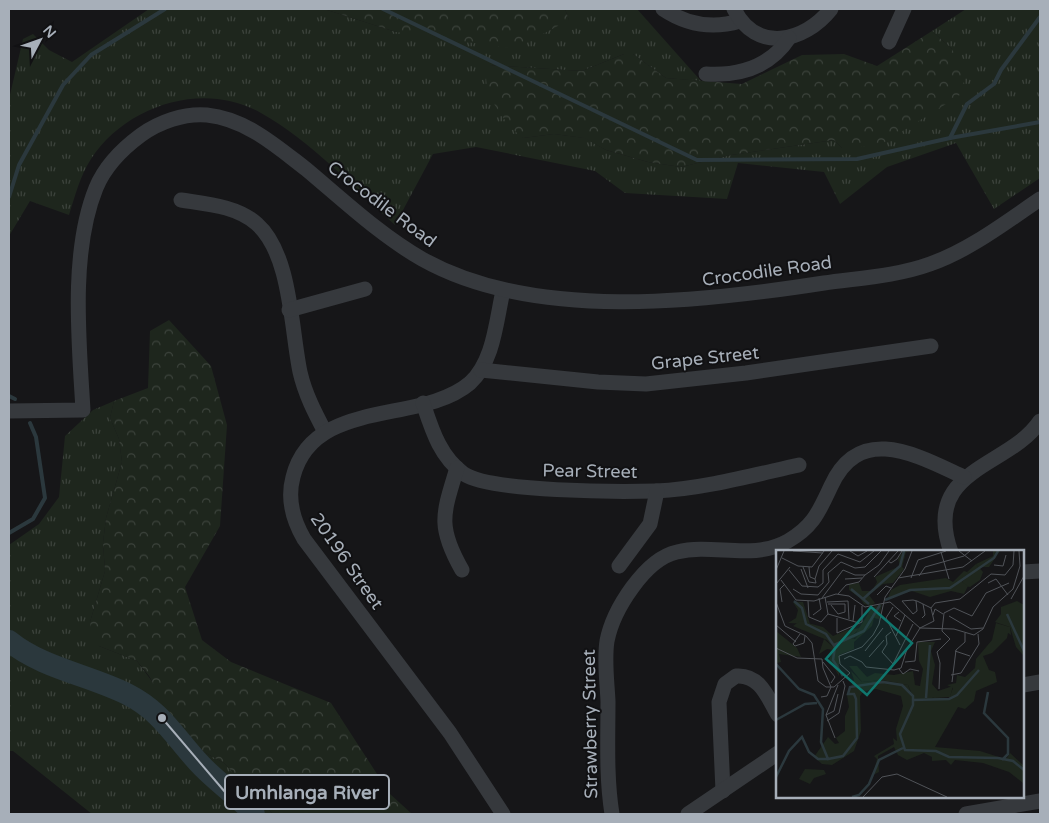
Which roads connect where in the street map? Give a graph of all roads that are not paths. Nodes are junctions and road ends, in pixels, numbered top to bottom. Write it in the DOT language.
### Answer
graph roads {
  1 [pos="663,9"];
  2 [pos="831,9"];
  3 [pos="904,9"];
  4 [pos="737,15"];
  5 [pos="789,38"];
  6 [pos="889,42"];
  7 [pos="706,74"];
  8 [pos="1040,199"];
  9 [pos="182,200"];
  10 [pos="365,289"];
  11 [pos="503,291"];
  12 [pos="289,310"];
  13 [pos="931,346"];
  14 [pos="481,370"];
  15 [pos="423,403"];
  16 [pos="9,411"];
  17 [pos="1040,420"];
  18 [pos="325,432"];
  19 [pos="799,465"];
  20 [pos="457,468"];
  21 [pos="964,477"];
  22 [pos="657,491"];
  23 [pos="950,550"];
  24 [pos="620,566"];
  25 [pos="462,570"];
  26 [pos="1040,571"];
  27 [pos="1024,572"];
  28 [pos="1040,682"];
  29 [pos="1024,685"];
  30 [pos="776,712"];
  31 [pos="776,754"];
  32 [pos="723,791"];
  33 [pos="1040,801"];
  34 [pos="503,814"];
  35 [pos="612,814"];
  36 [pos="688,814"];
  37 [pos="966,814"];
  1 -- 4 [label="street"];
  2 -- 5 [label="street"];
  3 -- 6 [label="street"];
  4 -- 5 [label="street"];
  5 -- 7 [label="street"];
  8 -- 11 [label="street, Crocodile Road"];
  9 -- 12 [label="street"];
  10 -- 12 [label="street"];
  11 -- 14 [label="street, 20196 Street"];
  11 -- 16 [label="street, Crocodile Road"];
  12 -- 18 [label="street"];
  13 -- 14 [label="street, Grape Street"];
  14 -- 15 [label="street, 20196 Street"];
  15 -- 18 [label="street, 20196 Street"];
  15 -- 20 [label="street, Pear Street"];
  17 -- 21 [label="street"];
  18 -- 34 [label="street, 20196 Street"];
  19 -- 22 [label="street, Pear Street"];
  20 -- 22 [label="street, Pear Street"];
  20 -- 25 [label="street"];
  21 -- 23 [label="street"];
  21 -- 35 [label="street, Strawberry Street"];
  22 -- 24 [label="street"];
  26 -- 27 [label="street"];
  28 -- 29 [label="street"];
  30 -- 32 [label="street"];
  31 -- 32 [label="street"];
  32 -- 36 [label="street"];
  33 -- 37 [label="street"];
}
